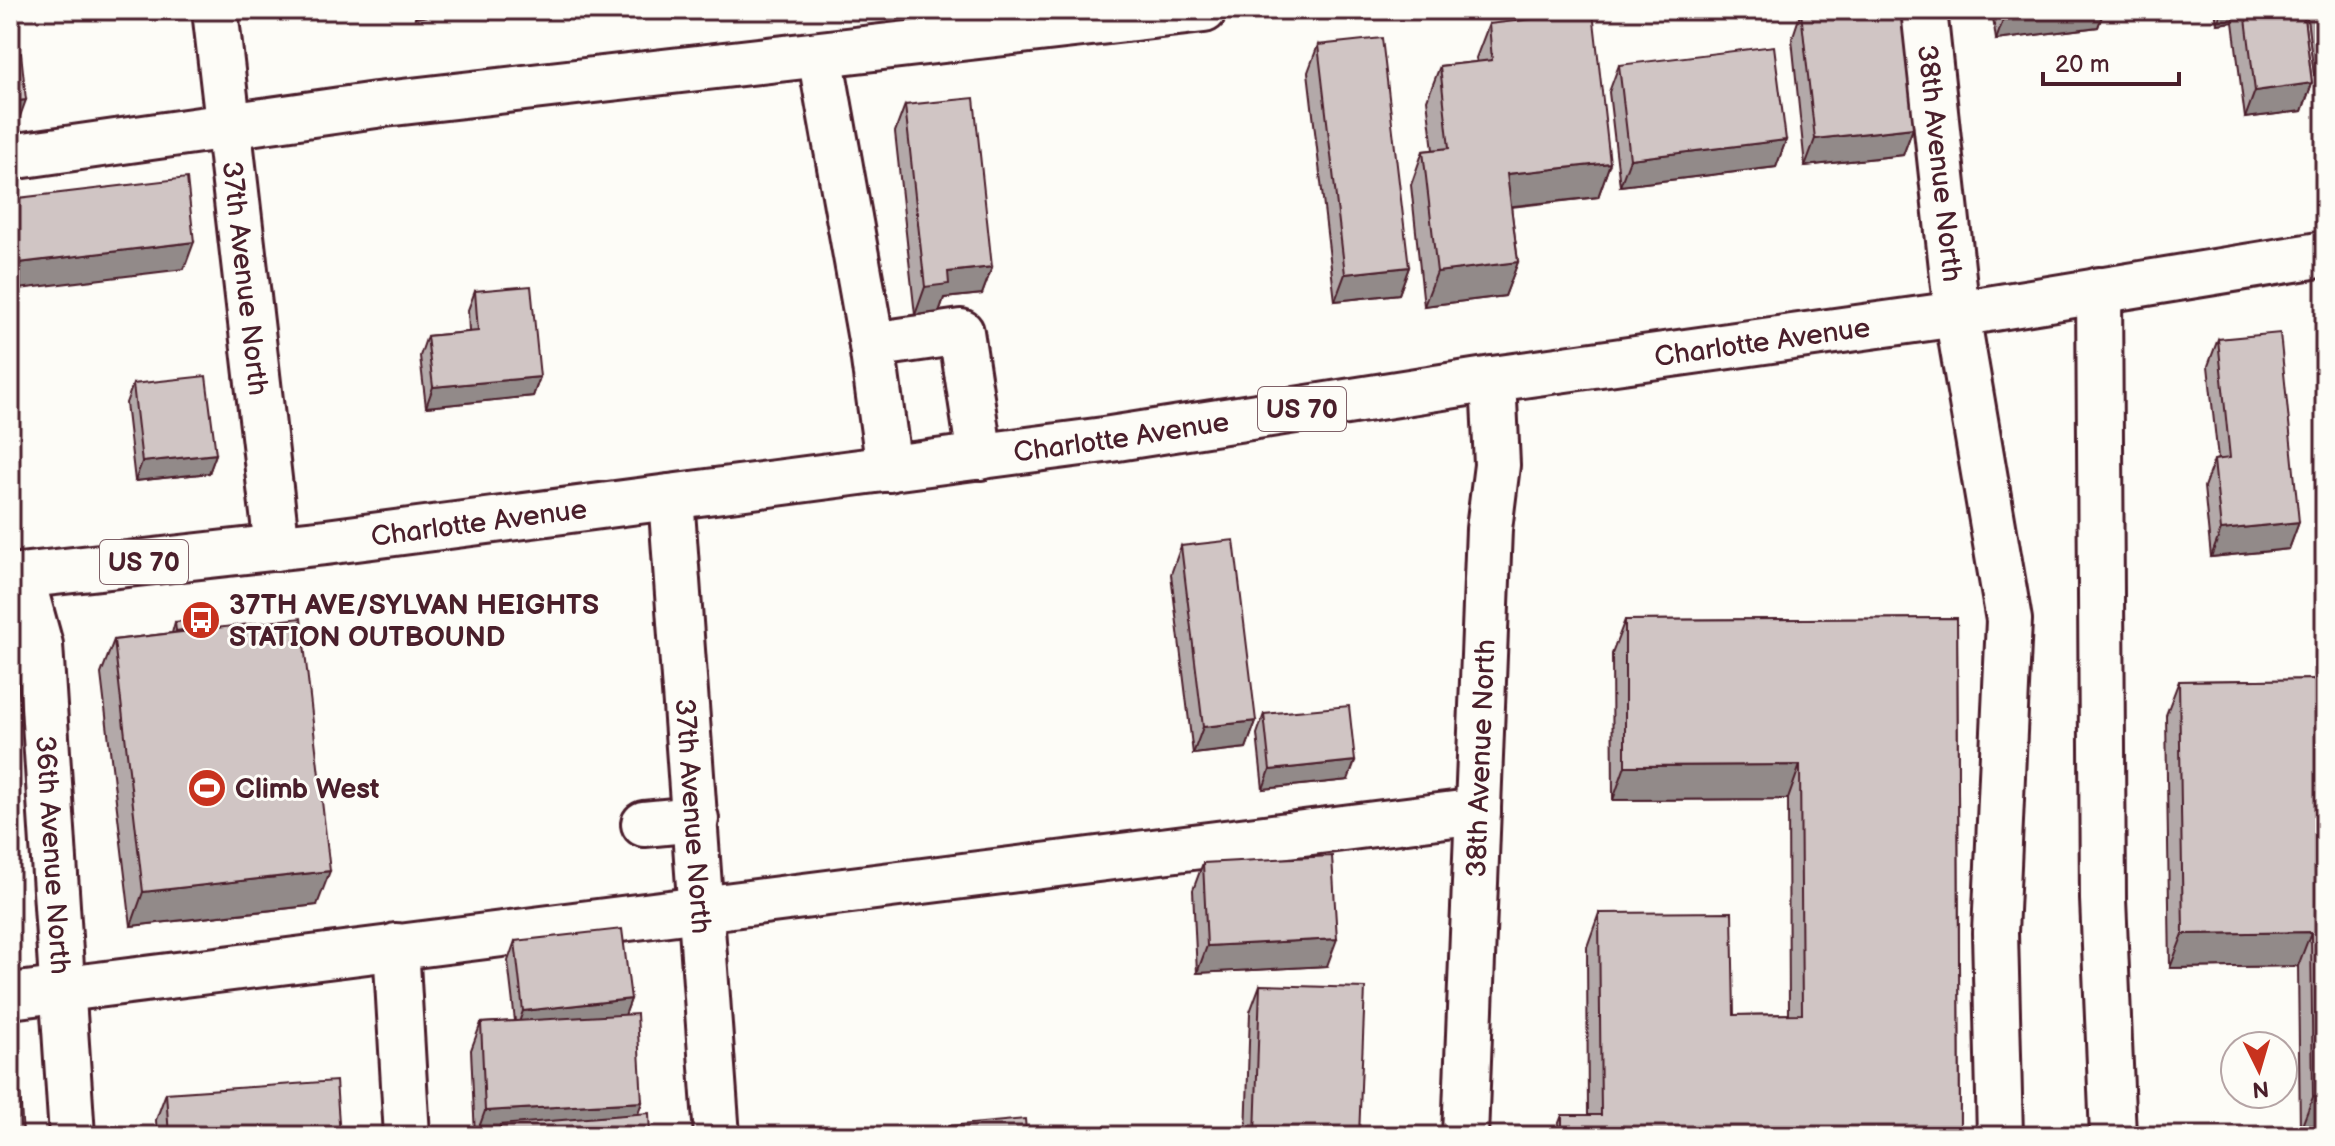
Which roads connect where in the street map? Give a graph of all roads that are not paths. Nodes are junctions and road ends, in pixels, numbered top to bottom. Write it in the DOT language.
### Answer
graph roads {
  1 [pos="215,10"];
  2 [pos="1204,10"];
  3 [pos="1924,10"];
  4 [pos="820,55"];
  5 [pos="229,127"];
  6 [pos="10,157"];
  7 [pos="2325,254"];
  8 [pos="2099,290"];
  9 [pos="1957,314"];
  10 [pos="872,345"];
  11 [pos="1493,379"];
  12 [pos="980,457"];
  13 [pos="889,469"];
  14 [pos="671,497"];
  15 [pos="277,548"];
  16 [pos="15,576"];
  17 [pos="1478,811"];
  18 [pos="696,819"];
  19 [pos="644,824"];
  20 [pos="701,908"];
  21 [pos="396,946"];
  22 [pos="64,990"];
  23 [pos="10,996"];
  24 [pos="72,1136"];
  25 [pos="407,1136"];
  26 [pos="717,1136"];
  27 [pos="1465,1136"];
  28 [pos="2000,1136"];
  29 [pos="2113,1136"];
  1 -- 5 [label="street, 37th Avenue North"];
  2 -- 4 [label="street"];
  3 -- 9 [label="street, 38th Avenue North"];
  4 -- 5 [label="street"];
  4 -- 10 [label="street"];
  5 -- 6 [label="street"];
  5 -- 15 [label="street, 37th Avenue North"];
  7 -- 8 [label="street, Charlotte Avenue / US 70"];
  8 -- 9 [label="street, Charlotte Avenue / US 70"];
  8 -- 29 [label="street"];
  9 -- 11 [label="street, Charlotte Avenue / US 70"];
  9 -- 28 [label="street, 38th Avenue North"];
  10 -- 12 [label="street"];
  10 -- 13 [label="street"];
  11 -- 12 [label="street, Charlotte Avenue / US 70"];
  11 -- 17 [label="street, 38th Avenue North"];
  12 -- 13 [label="street, Charlotte Avenue / US 70"];
  13 -- 14 [label="street, Charlotte Avenue / US 70"];
  14 -- 15 [label="street, Charlotte Avenue / US 70"];
  14 -- 18 [label="street, 37th Avenue North"];
  15 -- 16 [label="street, Charlotte Avenue / US 70"];
  16 -- 22 [label="street, 36th Avenue North"];
  17 -- 20 [label="street"];
  17 -- 27 [label="street, 38th Avenue North"];
  18 -- 19 [label="street"];
  18 -- 20 [label="street, 37th Avenue North"];
  20 -- 21 [label="street"];
  20 -- 26 [label="street, 37th Avenue North"];
  21 -- 22 [label="street"];
  21 -- 25 [label="street"];
  22 -- 23 [label="street"];
  22 -- 24 [label="street, 36th Avenue North"];
}
